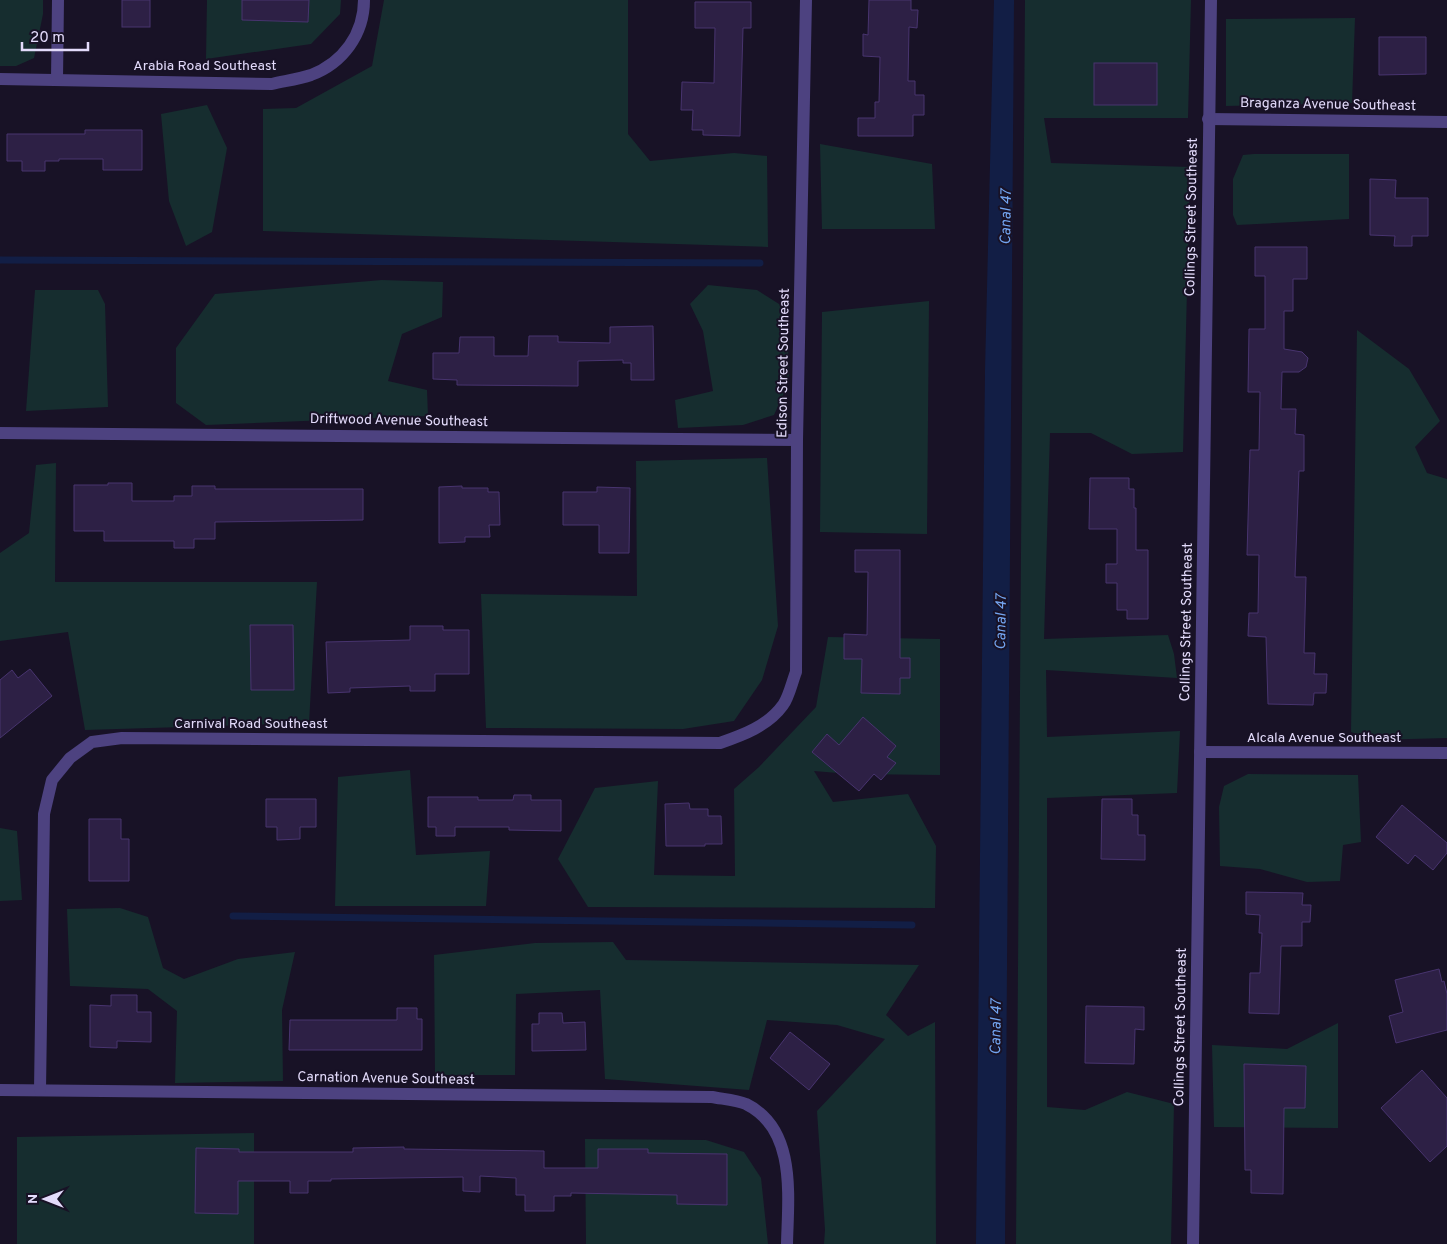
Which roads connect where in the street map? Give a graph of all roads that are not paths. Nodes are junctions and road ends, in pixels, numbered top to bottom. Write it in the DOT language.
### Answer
graph roads {
  1 [pos="58,0"];
  2 [pos="364,0"];
  3 [pos="806,0"];
  4 [pos="1211,0"];
  5 [pos="0,79"];
  6 [pos="58,79"];
  7 [pos="1208,119"];
  8 [pos="1447,122"];
  9 [pos="0,433"];
  10 [pos="798,440"];
  11 [pos="770,718"];
  12 [pos="1200,752"];
  13 [pos="1447,753"];
  14 [pos="0,1090"];
  15 [pos="40,1090"];
  16 [pos="787,1244"];
  17 [pos="1193,1244"];
  1 -- 6 [label="street"];
  2 -- 6 [label="street, Arabia Road Southeast"];
  3 -- 10 [label="street, Edison Street Southeast"];
  4 -- 7 [label="street, Collings Street Southeast"];
  5 -- 6 [label="street, Arabia Road Southeast"];
  7 -- 8 [label="street, Braganza Avenue Southeast"];
  7 -- 12 [label="street, Collings Street Southeast"];
  9 -- 10 [label="street, Driftwood Avenue Southeast"];
  10 -- 11 [label="street, Edison Street Southeast"];
  11 -- 15 [label="street, Carnival Road Southeast"];
  12 -- 13 [label="street, Alcala Avenue Southeast"];
  12 -- 17 [label="street, Collings Street Southeast"];
  14 -- 15 [label="street, Carnation Avenue Southeast"];
  15 -- 16 [label="street, Carnation Avenue Southeast"];
}
